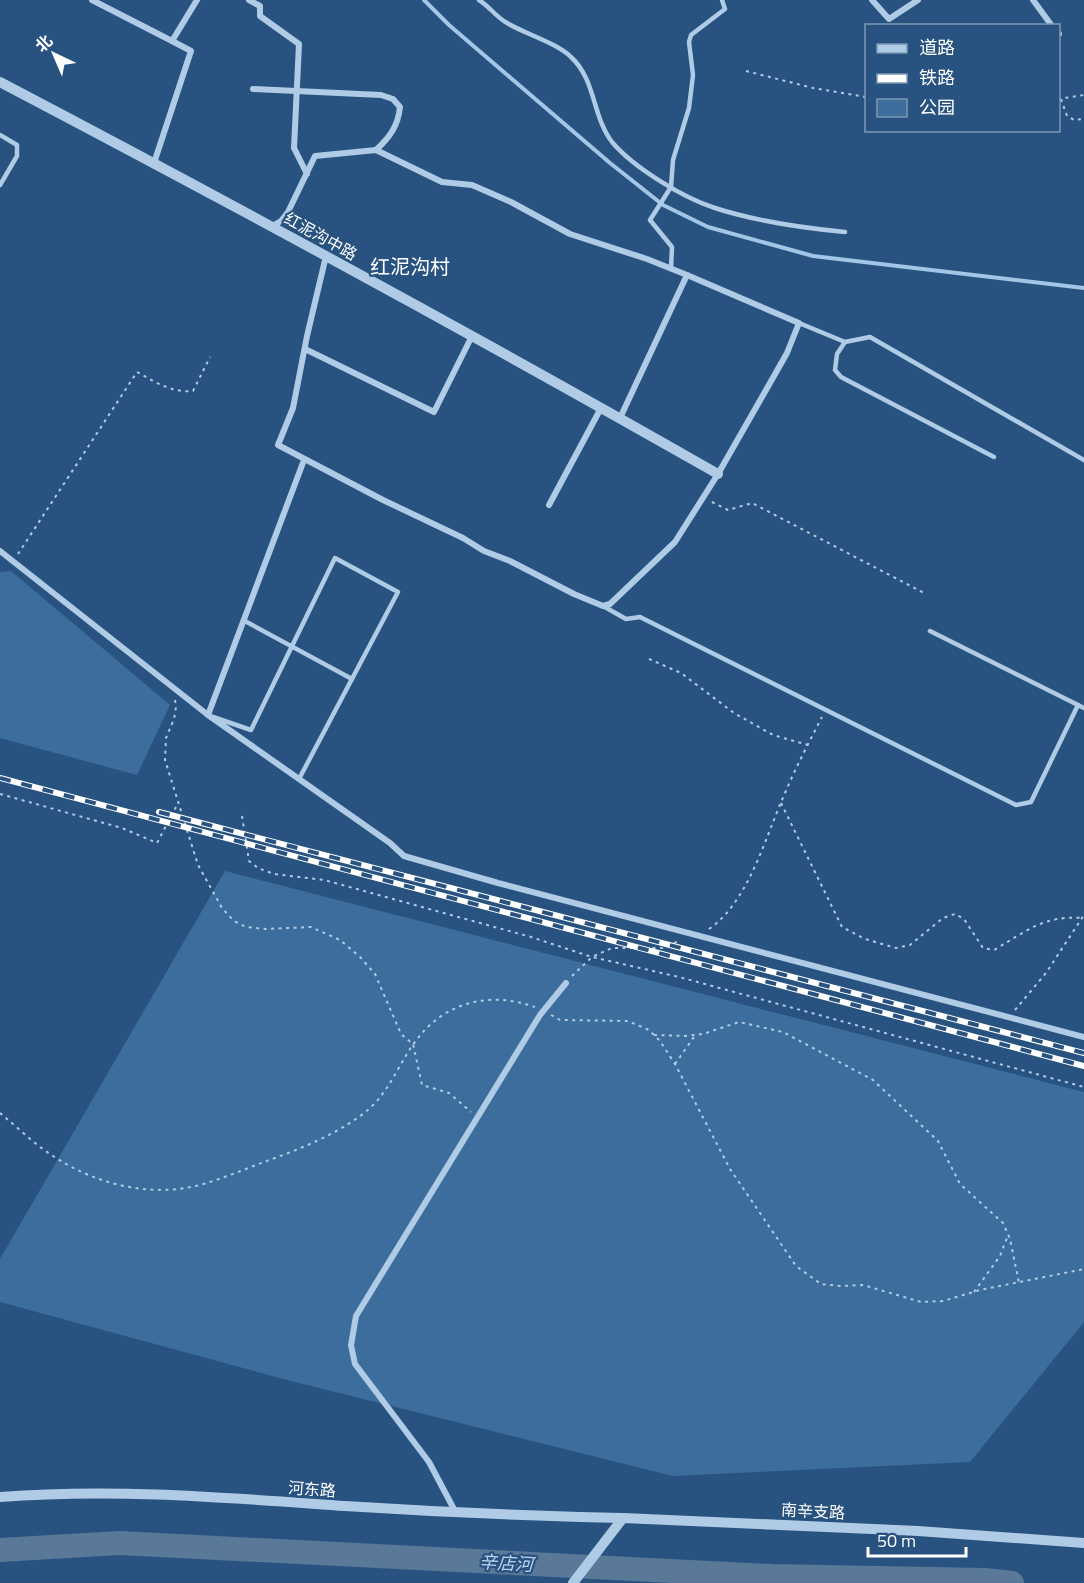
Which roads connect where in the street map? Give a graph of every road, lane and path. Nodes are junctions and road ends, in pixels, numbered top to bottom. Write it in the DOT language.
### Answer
graph roads {
  1 [pos="92,0"];
  2 [pos="196,0"];
  3 [pos="249,0"];
  4 [pos="479,0"];
  5 [pos="722,0"];
  6 [pos="872,0"];
  7 [pos="918,0"];
  8 [pos="1033,0"];
  9 [pos="1051,24"];
  10 [pos="172,41"];
  11 [pos="746,71"];
  12 [pos="0,82"];
  13 [pos="253,89"];
  14 [pos="297,91"];
  15 [pos="1084,95"];
  16 [pos="865,97"];
  17 [pos="1060,99"];
  18 [pos="1084,119"];
  19 [pos="0,135"];
  20 [pos="376,150"];
  21 [pos="154,163"];
  22 [pos="307,174"];
  23 [pos="0,186"];
  24 [pos="671,187"];
  25 [pos="271,226"];
  26 [pos="844,232"];
  27 [pos="326,256"];
  28 [pos="671,269"];
  29 [pos="687,275"];
  30 [pos="799,323"];
  31 [pos="472,336"];
  32 [pos="845,342"];
  33 [pos="305,349"];
  34 [pos="210,357"];
  35 [pos="601,407"];
  36 [pos="620,418"];
  37 [pos="994,457"];
  38 [pos="304,460"];
  39 [pos="1084,460"];
  40 [pos="718,474"];
  41 [pos="706,492"];
  42 [pos="549,505"];
  43 [pos="0,552"];
  44 [pos="13,561"];
  45 [pos="924,593"];
  46 [pos="603,606"];
  47 [pos="243,620"];
  48 [pos="930,631"];
  49 [pos="292,646"];
  50 [pos="649,659"];
  51 [pos="352,679"];
  52 [pos="172,686"];
  53 [pos="1081,707"];
  54 [pos="826,710"];
  55 [pos="208,715"];
  56 [pos="808,745"];
  57 [pos="299,779"];
  58 [pos="0,794"];
  59 [pos="781,802"];
  60 [pos="178,804"];
  61 [pos="242,816"];
  62 [pos="1083,917"];
  63 [pos="698,934"];
  64 [pos="592,957"];
  65 [pos="566,982"];
  66 [pos="544,1010"];
  67 [pos="1009,1017"];
  68 [pos="696,1034"];
  69 [pos="654,1035"];
  70 [pos="1084,1037"];
  71 [pos="413,1044"];
  72 [pos="675,1064"];
  73 [pos="1084,1087"];
  74 [pos="0,1113"];
  75 [pos="477,1117"];
  76 [pos="1008,1235"];
  77 [pos="1084,1269"];
  78 [pos="1019,1282"];
  79 [pos="974,1292"];
  80 [pos="0,1497"];
  81 [pos="457,1514"];
  82 [pos="622,1518"];
  83 [pos="1084,1543"];
  84 [pos="573,1583"];
  1 -- 10 [label="street"];
  2 -- 10 [label="street"];
  3 -- 14 [label="street"];
  4 -- 24 [label="lane"];
  5 -- 24 [label="lane"];
  6 -- 7 [label="street"];
  8 -- 9 [label="street"];
  10 -- 21 [label="street"];
  11 -- 16 [label="path"];
  12 -- 21 [label="street, 红泥沟中路"];
  13 -- 14 [label="street"];
  14 -- 20 [label="street"];
  14 -- 22 [label="street"];
  15 -- 17 [label="path"];
  17 -- 18 [label="path"];
  19 -- 23 [label="lane"];
  20 -- 22 [label="street"];
  20 -- 28 [label="street"];
  21 -- 25 [label="street, 红泥沟中路"];
  22 -- 25 [label="street"];
  24 -- 26 [label="lane"];
  24 -- 28 [label="lane"];
  25 -- 27 [label="street, 红泥沟中路"];
  27 -- 31 [label="street, 红泥沟中路"];
  27 -- 33 [label="street"];
  28 -- 29 [label="street"];
  29 -- 30 [label="street"];
  29 -- 36 [label="street"];
  30 -- 32 [label="lane"];
  30 -- 40 [label="street"];
  31 -- 33 [label="street"];
  31 -- 35 [label="street, 红泥沟中路"];
  32 -- 37 [label="lane"];
  32 -- 39 [label="lane"];
  33 -- 38 [label="street"];
  34 -- 44 [label="path"];
  35 -- 36 [label="street, 红泥沟中路"];
  35 -- 42 [label="street"];
  36 -- 40 [label="street, 红泥沟中路"];
  38 -- 46 [label="street"];
  38 -- 47 [label="street"];
  40 -- 41 [label="street"];
  41 -- 45 [label="path"];
  41 -- 46 [label="street"];
  43 -- 44 [label="street"];
  44 -- 52 [label="street"];
  46 -- 54 [label="lane"];
  47 -- 49 [label="lane"];
  47 -- 55 [label="street"];
  48 -- 53 [label="lane"];
  49 -- 51 [label="lane"];
  49 -- 51 [label="lane"];
  49 -- 55 [label="lane"];
  50 -- 56 [label="path"];
  51 -- 57 [label="lane"];
  52 -- 55 [label="street"];
  52 -- 60 [label="path"];
  53 -- 54 [label="lane"];
  54 -- 56 [label="path"];
  55 -- 57 [label="street"];
  56 -- 59 [label="path"];
  57 -- 63 [label="street"];
  58 -- 60 [label="path"];
  59 -- 62 [label="path"];
  59 -- 63 [label="path"];
  60 -- 71 [label="path"];
  61 -- 64 [label="path"];
  62 -- 67 [label="path"];
  63 -- 64 [label="path"];
  63 -- 67 [label="street"];
  64 -- 65 [label="path"];
  64 -- 73 [label="path"];
  65 -- 66 [label="street"];
  66 -- 69 [label="path"];
  66 -- 71 [label="path"];
  66 -- 75 [label="street"];
  67 -- 70 [label="street"];
  68 -- 69 [label="path"];
  68 -- 72 [label="path"];
  68 -- 76 [label="path"];
  69 -- 72 [label="path"];
  71 -- 74 [label="path"];
  71 -- 75 [label="path"];
  72 -- 79 [label="path"];
  75 -- 81 [label="street"];
  76 -- 78 [label="path"];
  76 -- 79 [label="path"];
  77 -- 78 [label="path"];
  78 -- 79 [label="path"];
  80 -- 81 [label="street, 河东路"];
  81 -- 82 [label="street, 河东路"];
  82 -- 83 [label="street, 南辛支路"];
  82 -- 84 [label="street"];
}
